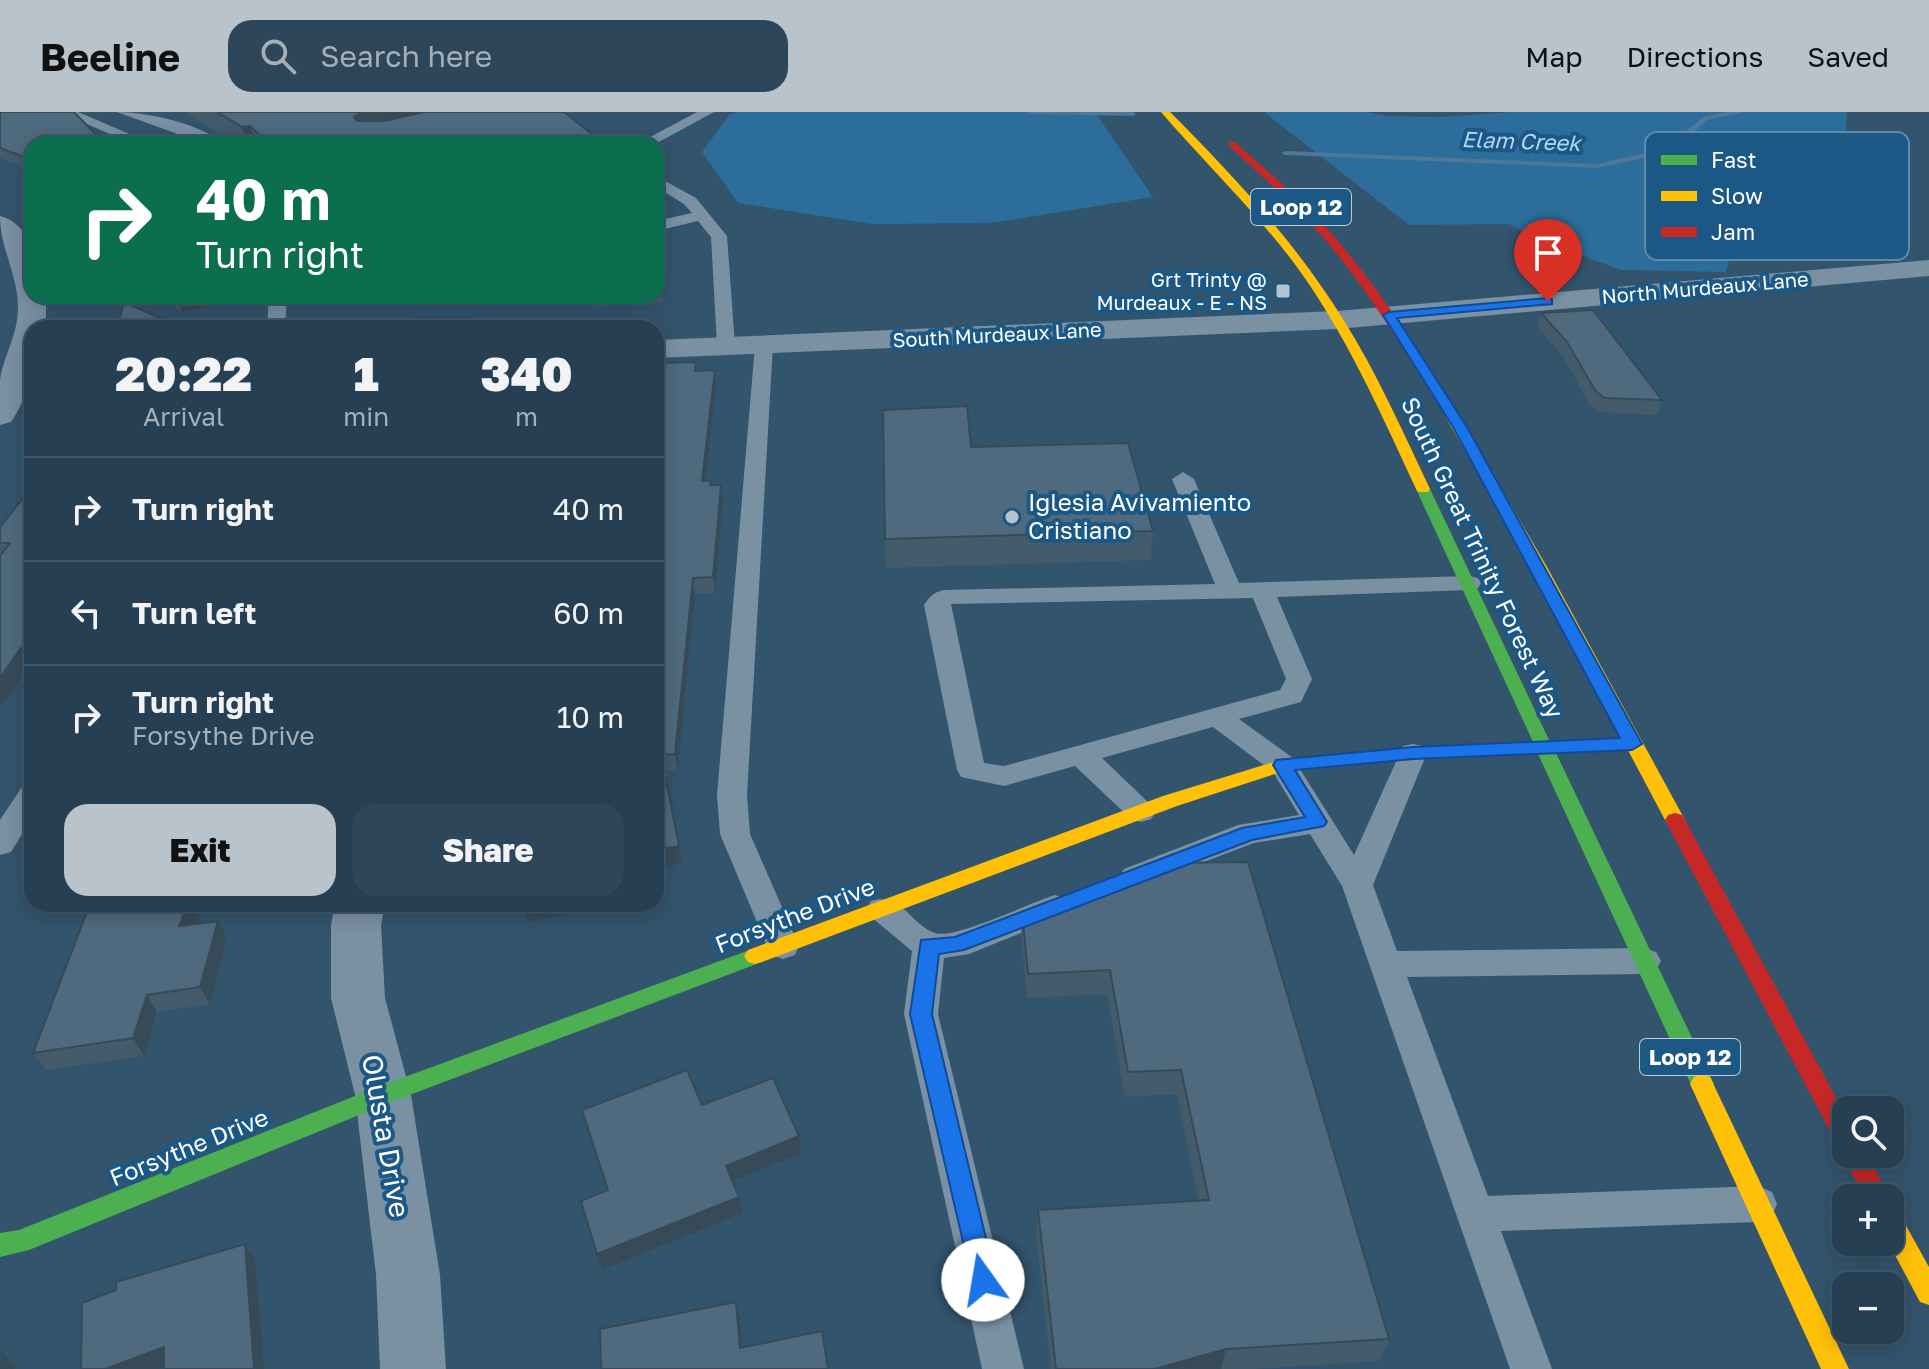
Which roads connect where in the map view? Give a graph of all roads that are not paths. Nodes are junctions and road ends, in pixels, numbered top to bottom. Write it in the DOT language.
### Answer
graph roads {
  1 [pos="66,112"];
  2 [pos="124,112"];
  3 [pos="707,112"];
  4 [pos="1165,112"];
  5 [pos="1219,132"];
  6 [pos="126,136"];
  7 [pos="197,136"];
  8 [pos="660,136"];
  9 [pos="664,186"];
  10 [pos="701,216"];
  11 [pos="0,224"];
  12 [pos="664,224"];
  13 [pos="24,260"];
  14 [pos="1929,268"];
  15 [pos="1389,315"];
  16 [pos="1337,320"];
  17 [pos="764,345"];
  18 [pos="726,346"];
  19 [pos="664,349"];
  20 [pos="24,353"];
  21 [pos="0,415"];
  22 [pos="1183,479"];
  23 [pos="1469,583"];
  24 [pos="1262,590"];
  25 [pos="1230,591"];
  26 [pos="1218,717"];
  27 [pos="1632,744"];
  28 [pos="1544,746"];
  29 [pos="1413,753"];
  30 [pos="1081,755"];
  31 [pos="1283,765"];
  32 [pos="24,806"];
  33 [pos="1141,812"];
  34 [pos="1318,822"];
  35 [pos="0,844"];
  36 [pos="1357,885"];
  37 [pos="882,909"];
  38 [pos="358,912"];
  39 [pos="783,946"];
  40 [pos="929,946"];
  41 [pos="1644,961"];
  42 [pos="1384,964"];
  43 [pos="383,1095"];
  44 [pos="1832,1113"];
  45 [pos="1758,1204"];
  46 [pos="1475,1214"];
  47 [pos="0,1245"];
  48 [pos="1904,1247"];
  49 [pos="1929,1293"];
  50 [pos="413,1369"];
  51 [pos="1003,1369"];
  52 [pos="1531,1369"];
  53 [pos="1835,1369"];
  1 -- 6 [label="lane"];
  2 -- 7 [label="lane"];
  3 -- 8 [label="lane"];
  4 -- 16 [label="main road, South Great Trinity Forest Way / Loop 12"];
  5 -- 15 [label="main road, South Great Trinity Forest Way / Loop 12"];
  9 -- 10 [label="lane"];
  10 -- 12 [label="lane"];
  10 -- 18 [label="lane"];
  11 -- 13 [label="street"];
  14 -- 15 [label="street, North Murdeaux Lane"];
  15 -- 16 [label="street, North Murdeaux Lane"];
  15 -- 27 [label="main road, South Great Trinity Forest Way / Loop 12"];
  16 -- 17 [label="street, South Murdeaux Lane"];
  16 -- 23 [label="main road, South Great Trinity Forest Way / Loop 12"];
  17 -- 18 [label="street, South Murdeaux Lane"];
  17 -- 39 [label="lane"];
  18 -- 19 [label="street, South Murdeaux Lane"];
  20 -- 21 [label="street"];
  22 -- 25 [label="lane"];
  23 -- 24 [label="lane"];
  23 -- 28 [label="main road, South Great Trinity Forest Way / Loop 12"];
  24 -- 25 [label="lane"];
  24 -- 26 [label="lane"];
  25 -- 30 [label="lane"];
  26 -- 30 [label="lane"];
  26 -- 31 [label="lane"];
  27 -- 28 [label="main road, Forsythe Drive"];
  27 -- 44 [label="main road, South Great Trinity Forest Way / Loop 12"];
  28 -- 29 [label="main road, Forsythe Drive"];
  28 -- 41 [label="main road, South Great Trinity Forest Way / Loop 12"];
  29 -- 31 [label="main road, Forsythe Drive"];
  29 -- 36 [label="lane"];
  30 -- 33 [label="lane"];
  31 -- 33 [label="main road, Forsythe Drive"];
  31 -- 34 [label="lane"];
  32 -- 35 [label="lane"];
  33 -- 37 [label="main road, Forsythe Drive"];
  34 -- 36 [label="lane"];
  34 -- 40 [label="lane"];
  36 -- 42 [label="lane"];
  37 -- 39 [label="main road, Forsythe Drive"];
  37 -- 40 [label="lane"];
  38 -- 43 [label="street, Olusta Drive"];
  39 -- 43 [label="main road, Forsythe Drive"];
  40 -- 51 [label="lane"];
  41 -- 42 [label="lane"];
  41 -- 45 [label="main road, South Great Trinity Forest Way / Loop 12"];
  42 -- 46 [label="lane"];
  43 -- 47 [label="main road, Forsythe Drive"];
  43 -- 50 [label="street, Olusta Drive"];
  45 -- 46 [label="lane"];
  45 -- 53 [label="main road, South Great Trinity Forest Way / Loop 12"];
  46 -- 52 [label="lane"];
  48 -- 49 [label="main road"];
}
